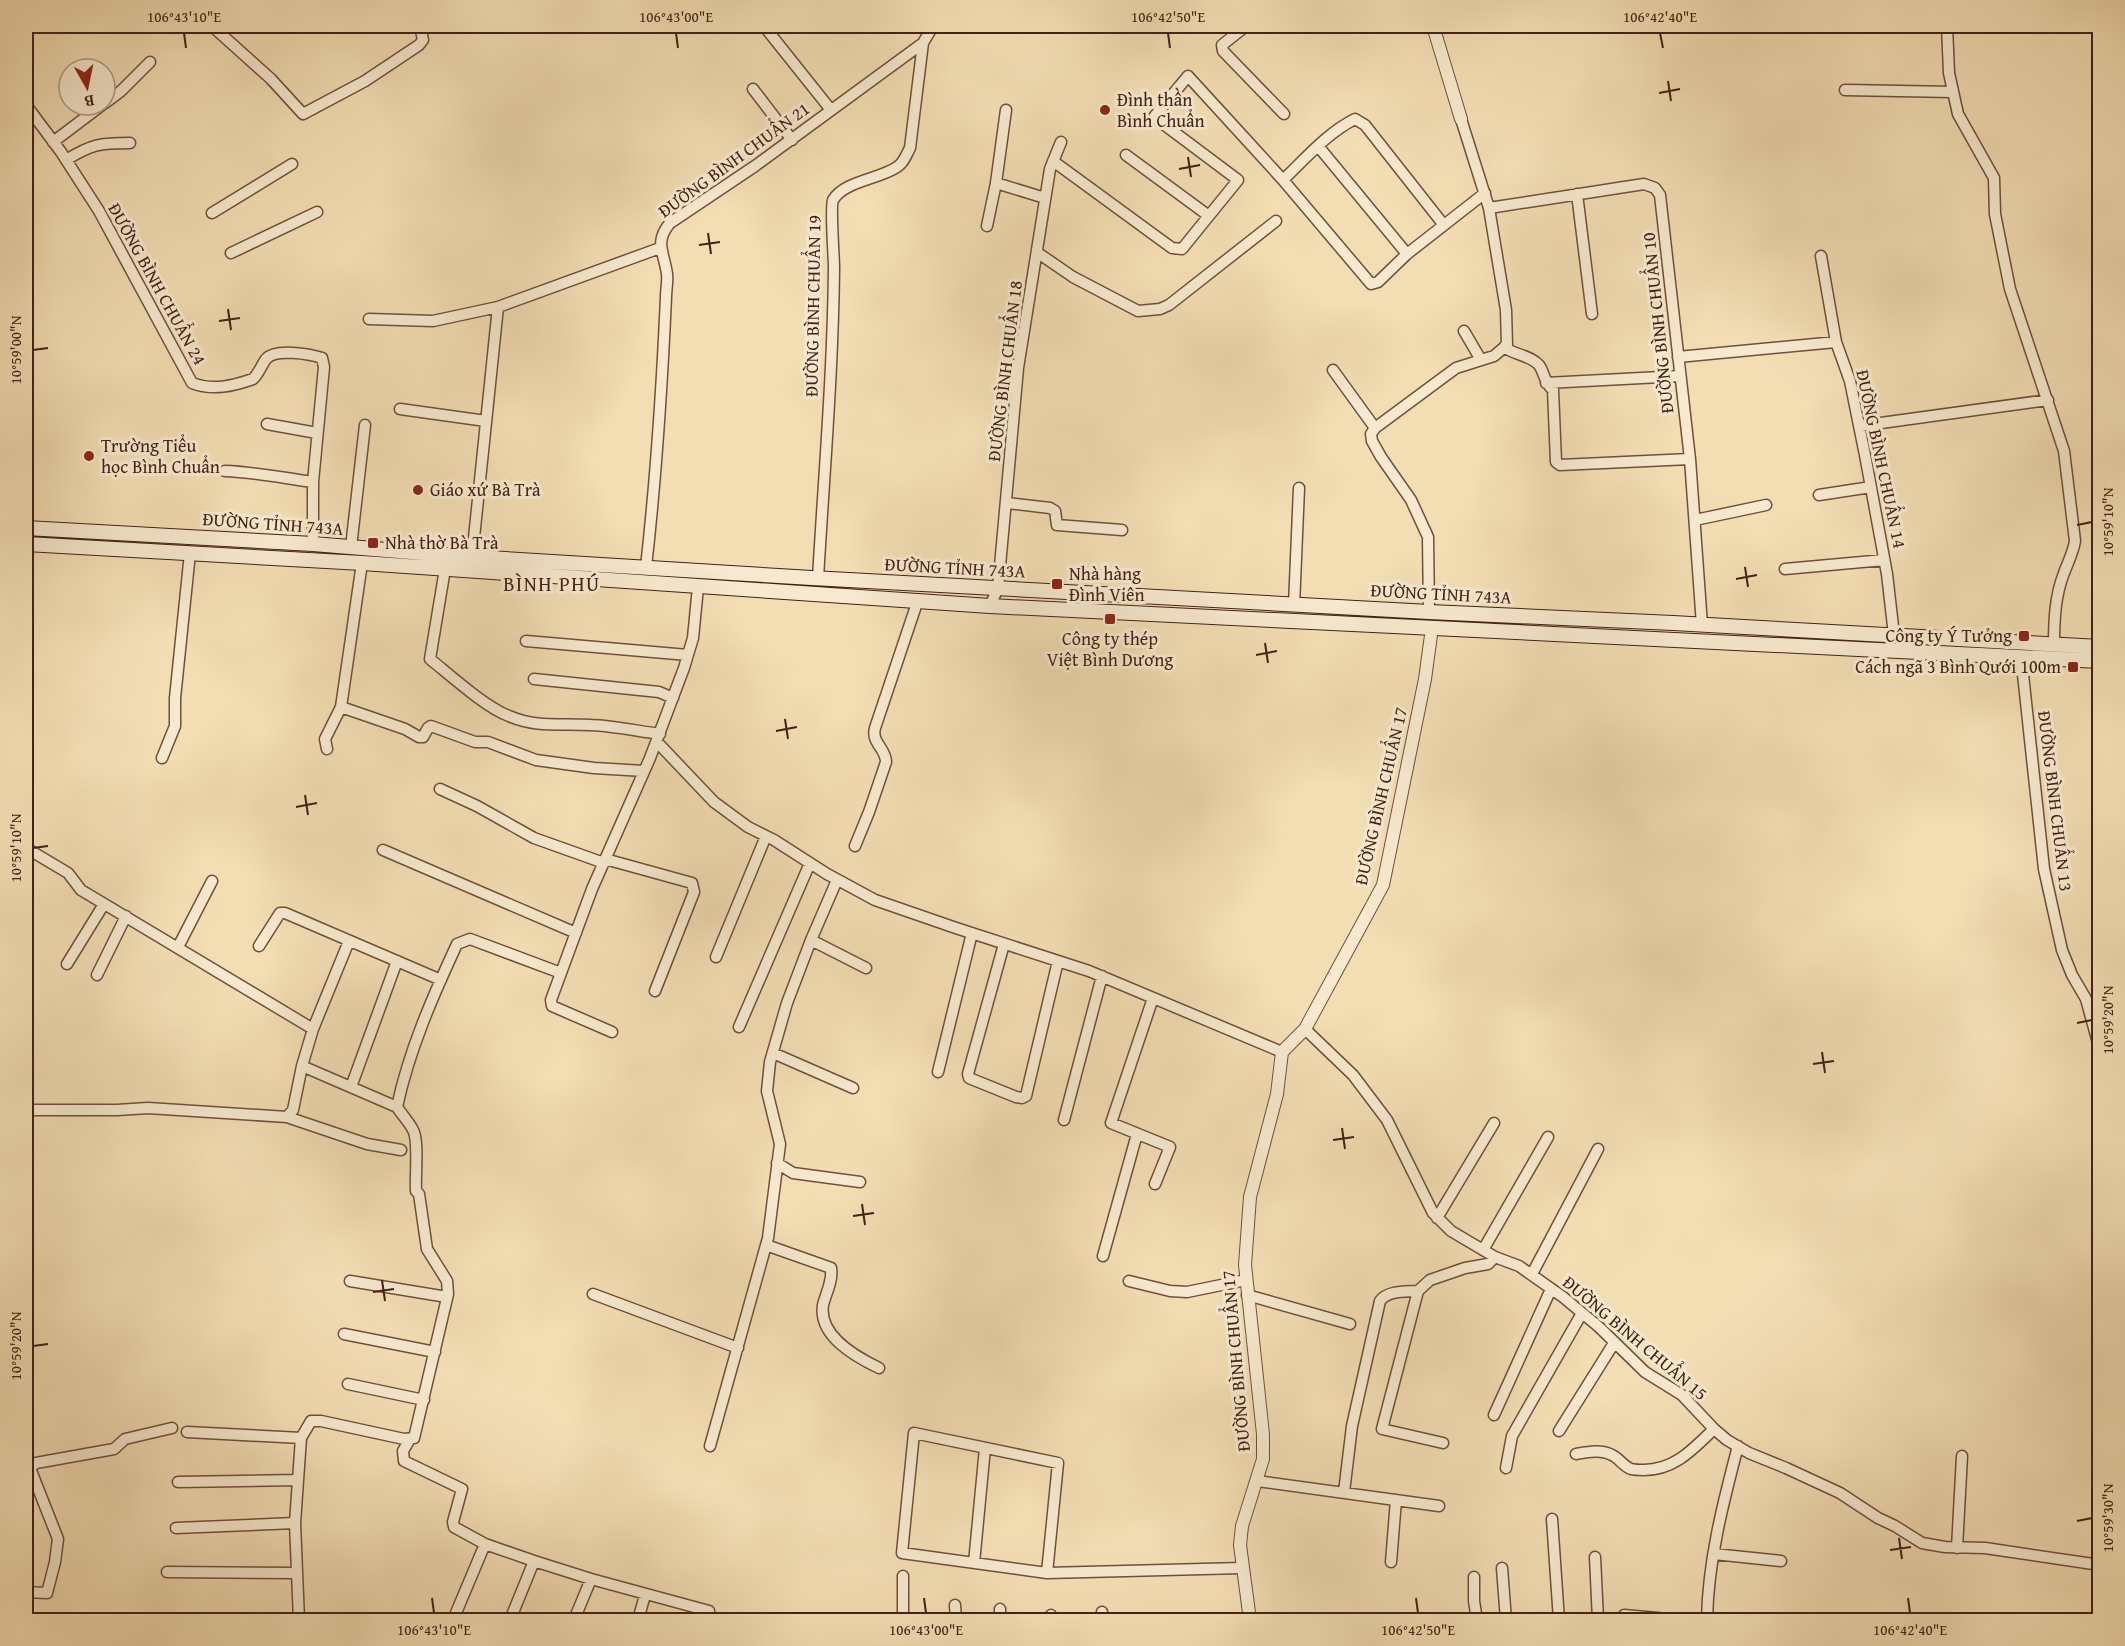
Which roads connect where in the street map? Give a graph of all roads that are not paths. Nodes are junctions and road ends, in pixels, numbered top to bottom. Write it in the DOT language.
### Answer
graph roads {
  1 [pos="212,26"];
  2 [pos="420,26"];
  3 [pos="764,26"];
  4 [pos="933,26"];
  5 [pos="1246,26"];
  6 [pos="1432,26"];
  7 [pos="1947,26"];
  8 [pos="923,43"];
  9 [pos="150,62"];
  10 [pos="753,89"];
  11 [pos="1845,90"];
  12 [pos="1953,92"];
  13 [pos="117,94"];
  14 [pos="26,105"];
  15 [pos="831,110"];
  16 [pos="1006,110"];
  17 [pos="1284,114"];
  18 [pos="87,117"];
  19 [pos="1461,119"];
  20 [pos="792,140"];
  21 [pos="53,142"];
  22 [pos="1061,142"];
  23 [pos="130,143"];
  24 [pos="1318,146"];
  25 [pos="1126,155"];
  26 [pos="66,160"];
  27 [pos="1053,161"];
  28 [pos="292,164"];
  29 [pos="1283,180"];
  30 [pos="996,183"];
  31 [pos="1485,193"];
  32 [pos="1577,194"];
  33 [pos="1045,198"];
  34 [pos="1489,208"];
  35 [pos="317,212"];
  36 [pos="212,213"];
  37 [pos="1209,216"];
  38 [pos="1276,221"];
  39 [pos="1443,224"];
  40 [pos="987,226"];
  41 [pos="660,248"];
  42 [pos="231,253"];
  43 [pos="1038,253"];
  44 [pos="1407,254"];
  45 [pos="1821,256"];
  46 [pos="498,307"];
  47 [pos="1592,314"];
  48 [pos="369,320"];
  49 [pos="1464,331"];
  50 [pos="1836,342"];
  51 [pos="1504,347"];
  52 [pos="1678,357"];
  53 [pos="1481,360"];
  54 [pos="1333,370"];
  55 [pos="1680,376"];
  56 [pos="1546,383"];
  57 [pos="2048,400"];
  58 [pos="399,409"];
  59 [pos="486,420"];
  60 [pos="267,424"];
  61 [pos="365,425"];
  62 [pos="1859,426"];
  63 [pos="1375,428"];
  64 [pos="317,433"];
  65 [pos="1690,459"];
  66 [pos="225,471"];
  67 [pos="313,482"];
  68 [pos="1871,487"];
  69 [pos="1299,488"];
  70 [pos="1819,495"];
  71 [pos="1007,504"];
  72 [pos="1766,505"];
  73 [pos="1695,520"];
  74 [pos="26,528"];
  75 [pos="1122,530"];
  76 [pos="26,544"];
  77 [pos="313,544"];
  78 [pos="351,547"];
  79 [pos="386,550"];
  80 [pos="190,553"];
  81 [pos="472,557"];
  82 [pos="1884,560"];
  83 [pos="362,563"];
  84 [pos="385,565"];
  85 [pos="646,567"];
  86 [pos="445,569"];
  87 [pos="1785,569"];
  88 [pos="818,578"];
  89 [pos="699,586"];
  90 [pos="998,588"];
  91 [pos="918,600"];
  92 [pos="1294,605"];
  93 [pos="990,606"];
  94 [pos="1429,612"];
  95 [pos="1673,623"];
  96 [pos="1702,625"];
  97 [pos="1432,628"];
  98 [pos="1894,635"];
  99 [pos="1671,640"];
  100 [pos="526,641"];
  101 [pos="2054,645"];
  102 [pos="2100,647"];
  103 [pos="688,655"];
  104 [pos="2021,656"];
  105 [pos="2100,661"];
  106 [pos="534,679"];
  107 [pos="673,698"];
  108 [pos="341,707"];
  109 [pos="658,738"];
  110 [pos="327,749"];
  111 [pos="162,758"];
  112 [pos="644,771"];
  113 [pos="440,789"];
  114 [pos="766,836"];
  115 [pos="855,846"];
  116 [pos="26,848"];
  117 [pos="383,850"];
  118 [pos="605,861"];
  119 [pos="810,864"];
  120 [pos="837,880"];
  121 [pos="212,881"];
  122 [pos="104,904"];
  123 [pos="126,916"];
  124 [pos="576,933"];
  125 [pos="972,933"];
  126 [pos="811,940"];
  127 [pos="349,941"];
  128 [pos="1004,944"];
  129 [pos="259,946"];
  130 [pos="178,947"];
  131 [pos="716,957"];
  132 [pos="397,962"];
  133 [pos="1058,962"];
  134 [pos="67,964"];
  135 [pos="866,968"];
  136 [pos="561,973"];
  137 [pos="97,975"];
  138 [pos="1102,976"];
  139 [pos="441,980"];
  140 [pos="655,990"];
  141 [pos="1153,998"];
  142 [pos="739,1027"];
  143 [pos="313,1029"];
  144 [pos="1305,1029"];
  145 [pos="612,1032"];
  146 [pos="2100,1050"];
  147 [pos="1282,1052"];
  148 [pos="773,1053"];
  149 [pos="302,1066"];
  150 [pos="938,1072"];
  151 [pos="351,1087"];
  152 [pos="853,1088"];
  153 [pos="397,1107"];
  154 [pos="26,1110"];
  155 [pos="287,1117"];
  156 [pos="1064,1120"];
  157 [pos="1494,1123"];
  158 [pos="1137,1134"];
  159 [pos="1548,1137"];
  160 [pos="1598,1149"];
  161 [pos="401,1150"];
  162 [pos="777,1163"];
  163 [pos="860,1182"];
  164 [pos="1155,1184"];
  165 [pos="1437,1218"];
  166 [pos="766,1245"];
  167 [pos="1483,1250"];
  168 [pos="1103,1256"];
  169 [pos="1495,1257"];
  170 [pos="1532,1274"];
  171 [pos="1246,1280"];
  172 [pos="351,1281"];
  173 [pos="1129,1281"];
  174 [pos="1551,1289"];
  175 [pos="1418,1291"];
  176 [pos="593,1294"];
  177 [pos="1247,1295"];
  178 [pos="447,1297"];
  179 [pos="1581,1313"];
  180 [pos="1350,1324"];
  181 [pos="344,1334"];
  182 [pos="1614,1343"];
  183 [pos="738,1348"];
  184 [pos="435,1352"];
  185 [pos="879,1368"];
  186 [pos="348,1384"];
  187 [pos="424,1400"];
  188 [pos="1494,1415"];
  189 [pos="172,1428"];
  190 [pos="1714,1429"];
  191 [pos="1559,1431"];
  192 [pos="187,1432"];
  193 [pos="301,1438"];
  194 [pos="410,1439"];
  195 [pos="1443,1443"];
  196 [pos="710,1446"];
  197 [pos="1738,1446"];
  198 [pos="985,1448"];
  199 [pos="1576,1454"];
  200 [pos="1962,1456"];
  201 [pos="1506,1468"];
  202 [pos="298,1480"];
  203 [pos="1257,1481"];
  204 [pos="177,1482"];
  205 [pos="1344,1492"];
  206 [pos="1396,1500"];
  207 [pos="1439,1506"];
  208 [pos="1552,1519"];
  209 [pos="295,1523"];
  210 [pos="176,1528"];
  211 [pos="485,1544"];
  212 [pos="1957,1548"];
  213 [pos="1714,1554"];
  214 [pos="1594,1557"];
  215 [pos="534,1561"];
  216 [pos="1781,1561"];
  217 [pos="1391,1562"];
  218 [pos="974,1563"];
  219 [pos="2100,1565"];
  220 [pos="1242,1568"];
  221 [pos="1502,1568"];
  222 [pos="167,1572"];
  223 [pos="297,1573"];
  224 [pos="1047,1573"];
  225 [pos="903,1576"];
  226 [pos="1474,1577"];
  227 [pos="591,1579"];
  228 [pos="26,1592"];
  229 [pos="645,1594"];
  230 [pos="956,1605"];
  231 [pos="709,1611"];
  232 [pos="1624,1615"];
  233 [pos="299,1620"];
  234 [pos="453,1620"];
  235 [pos="510,1620"];
  236 [pos="574,1620"];
  237 [pos="638,1620"];
  238 [pos="903,1620"];
  239 [pos="956,1620"];
  240 [pos="1250,1620"];
  241 [pos="1477,1620"];
  242 [pos="1506,1620"];
  243 [pos="1559,1620"];
  244 [pos="1598,1620"];
  245 [pos="1679,1620"];
  246 [pos="1707,1620"];
  1 -- 2 [label="street"];
  3 -- 15 [label="street"];
  4 -- 8 [label="street"];
  5 -- 17 [label="street"];
  6 -- 19 [label="street"];
  7 -- 12 [label="street"];
  8 -- 15 [label="street, ĐƯỜNG BÌNH CHUẨN 21"];
  8 -- 88 [label="street, ĐƯỜNG BÌNH CHUẨN 19"];
  9 -- 13 [label="street"];
  10 -- 20 [label="street"];
  11 -- 12 [label="street"];
  12 -- 57 [label="street"];
  14 -- 21 [label="street, ĐƯỜNG BÌNH CHUẨN 24"];
  15 -- 20 [label="street, ĐƯỜNG BÌNH CHUẨN 21"];
  16 -- 30 [label="street"];
  18 -- 21 [label="street"];
  19 -- 31 [label="street"];
  20 -- 41 [label="street, ĐƯỜNG BÌNH CHUẨN 21"];
  21 -- 26 [label="street, ĐƯỜNG BÌNH CHUẨN 24"];
  22 -- 27 [label="street, ĐƯỜNG BÌNH CHUẨN 18"];
  23 -- 26 [label="street"];
  24 -- 29 [label="street"];
  24 -- 39 [label="street"];
  24 -- 44 [label="street"];
  25 -- 37 [label="street"];
  26 -- 64 [label="street, ĐƯỜNG BÌNH CHUẨN 24"];
  27 -- 33 [label="street, ĐƯỜNG BÌNH CHUẨN 18"];
  27 -- 37 [label="street"];
  28 -- 36 [label="street"];
  29 -- 37 [label="street"];
  29 -- 44 [label="street"];
  30 -- 33 [label="street"];
  30 -- 40 [label="street"];
  31 -- 34 [label="street"];
  31 -- 39 [label="street"];
  32 -- 34 [label="street, ĐƯỜNG BÌNH CHUẨN 10"];
  32 -- 47 [label="street"];
  32 -- 52 [label="street, ĐƯỜNG BÌNH CHUẨN 10"];
  33 -- 43 [label="street, ĐƯỜNG BÌNH CHUẨN 18"];
  34 -- 51 [label="street"];
  35 -- 42 [label="street"];
  38 -- 43 [label="street"];
  39 -- 44 [label="street"];
  41 -- 46 [label="street"];
  41 -- 85 [label="street, ĐƯỜNG BÌNH CHUẨN 21"];
  43 -- 71 [label="street, ĐƯỜNG BÌNH CHUẨN 18"];
  45 -- 50 [label="street, ĐƯỜNG BÌNH CHUẨN 14"];
  46 -- 48 [label="street"];
  46 -- 59 [label="street"];
  49 -- 53 [label="street"];
  50 -- 52 [label="street"];
  50 -- 62 [label="street, ĐƯỜNG BÌNH CHUẨN 14"];
  51 -- 53 [label="street"];
  51 -- 56 [label="street"];
  52 -- 55 [label="street, ĐƯỜNG BÌNH CHUẨN 10"];
  53 -- 63 [label="street"];
  54 -- 63 [label="street"];
  55 -- 56 [label="street"];
  55 -- 65 [label="street, ĐƯỜNG BÌNH CHUẨN 10"];
  56 -- 65 [label="street"];
  57 -- 62 [label="street"];
  57 -- 101 [label="street"];
  58 -- 59 [label="street"];
  59 -- 81 [label="street"];
  60 -- 64 [label="street"];
  61 -- 78 [label="street"];
  62 -- 68 [label="street, ĐƯỜNG BÌNH CHUẨN 14"];
  63 -- 94 [label="street"];
  64 -- 67 [label="street, ĐƯỜNG BÌNH CHUẨN 24"];
  65 -- 73 [label="street, ĐƯỜNG BÌNH CHUẨN 10"];
  66 -- 67 [label="street"];
  67 -- 77 [label="street, ĐƯỜNG BÌNH CHUẨN 24"];
  68 -- 70 [label="street"];
  68 -- 82 [label="street, ĐƯỜNG BÌNH CHUẨN 14"];
  69 -- 92 [label="street"];
  71 -- 75 [label="street"];
  71 -- 90 [label="street, ĐƯỜNG BÌNH CHUẨN 18"];
  72 -- 73 [label="street"];
  73 -- 96 [label="street, ĐƯỜNG BÌNH CHUẨN 10"];
  74 -- 77 [label="main road, ĐƯỜNG TỈNH 743A"];
  76 -- 80 [label="main road, ĐƯỜNG TỈNH 743A"];
  77 -- 78 [label="main road, ĐƯỜNG TỈNH 743A"];
  78 -- 79 [label="main road, ĐƯỜNG TỈNH 743A"];
  79 -- 81 [label="main road, ĐƯỜNG TỈNH 743A"];
  79 -- 84 [label="main road"];
  80 -- 83 [label="main road, ĐƯỜNG TỈNH 743A"];
  80 -- 111 [label="street"];
  81 -- 85 [label="main road, ĐƯỜNG TỈNH 743A"];
  82 -- 87 [label="street"];
  82 -- 98 [label="street, ĐƯỜNG BÌNH CHUẨN 14"];
  83 -- 84 [label="main road, ĐƯỜNG TỈNH 743A"];
  83 -- 108 [label="street"];
  84 -- 86 [label="main road, ĐƯỜNG TỈNH 743A"];
  85 -- 88 [label="main road, ĐƯỜNG TỈNH 743A"];
  86 -- 89 [label="main road, ĐƯỜNG TỈNH 743A"];
  86 -- 109 [label="street"];
  88 -- 90 [label="main road, ĐƯỜNG TỈNH 743A"];
  89 -- 91 [label="main road, ĐƯỜNG TỈNH 743A"];
  89 -- 103 [label="street"];
  90 -- 92 [label="main road, ĐƯỜNG TỈNH 743A"];
  90 -- 93 [label="street, ĐƯỜNG BÌNH CHUẨN 18"];
  91 -- 93 [label="main road, ĐƯỜNG TỈNH 743A"];
  91 -- 115 [label="street"];
  92 -- 94 [label="main road, ĐƯỜNG TỈNH 743A"];
  93 -- 97 [label="main road, ĐƯỜNG TỈNH 743A"];
  94 -- 95 [label="main road, ĐƯỜNG TỈNH 743A"];
  94 -- 97 [label="main road"];
  95 -- 96 [label="main road, ĐƯỜNG TỈNH 743A"];
  95 -- 99 [label="main road"];
  96 -- 98 [label="main road, ĐƯỜNG TỈNH 743A"];
  97 -- 99 [label="main road, ĐƯỜNG TỈNH 743A"];
  97 -- 144 [label="street, ĐƯỜNG BÌNH CHUẨN 17"];
  98 -- 101 [label="main road, ĐƯỜNG TỈNH 743A"];
  99 -- 104 [label="main road, ĐƯỜNG TỈNH 743A"];
  100 -- 103 [label="street"];
  101 -- 102 [label="main road, ĐƯỜNG TỈNH 743A"];
  103 -- 107 [label="street"];
  104 -- 105 [label="main road, ĐƯỜNG TỈNH 743A"];
  104 -- 146 [label="street, ĐƯỜNG BÌNH CHUẨN 13"];
  106 -- 107 [label="street"];
  107 -- 109 [label="street"];
  108 -- 110 [label="street"];
  108 -- 112 [label="street"];
  109 -- 112 [label="street"];
  109 -- 114 [label="street"];
  112 -- 118 [label="street"];
  113 -- 118 [label="street"];
  114 -- 119 [label="street"];
  114 -- 131 [label="street"];
  116 -- 122 [label="street"];
  117 -- 124 [label="street"];
  118 -- 124 [label="street"];
  118 -- 140 [label="street"];
  119 -- 120 [label="street"];
  119 -- 142 [label="street"];
  120 -- 125 [label="street"];
  120 -- 126 [label="street"];
  121 -- 130 [label="street"];
  122 -- 123 [label="street"];
  122 -- 134 [label="street"];
  123 -- 130 [label="street"];
  123 -- 137 [label="street"];
  124 -- 136 [label="street"];
  125 -- 128 [label="street"];
  125 -- 150 [label="street"];
  126 -- 135 [label="street"];
  126 -- 148 [label="street"];
  127 -- 129 [label="street"];
  127 -- 132 [label="street"];
  127 -- 143 [label="street"];
  128 -- 133 [label="street"];
  128 -- 133 [label="street"];
  130 -- 143 [label="street"];
  132 -- 139 [label="street"];
  132 -- 151 [label="street"];
  133 -- 138 [label="street"];
  136 -- 139 [label="street"];
  136 -- 145 [label="street"];
  138 -- 141 [label="street"];
  138 -- 156 [label="street"];
  139 -- 153 [label="street"];
  141 -- 147 [label="street"];
  141 -- 158 [label="street"];
  143 -- 149 [label="street"];
  144 -- 147 [label="street, ĐƯỜNG BÌNH CHUẨN 17"];
  144 -- 165 [label="street, ĐƯỜNG BÌNH CHUẨN 15"];
  147 -- 171 [label="street, ĐƯỜNG BÌNH CHUẨN 17"];
  148 -- 152 [label="street"];
  148 -- 162 [label="street"];
  149 -- 151 [label="street"];
  149 -- 155 [label="street"];
  151 -- 153 [label="street"];
  153 -- 178 [label="street"];
  154 -- 155 [label="street"];
  155 -- 161 [label="street"];
  157 -- 165 [label="street"];
  158 -- 164 [label="street"];
  158 -- 168 [label="street"];
  159 -- 167 [label="street"];
  160 -- 170 [label="street"];
  162 -- 163 [label="street"];
  162 -- 166 [label="street"];
  165 -- 167 [label="street, ĐƯỜNG BÌNH CHUẨN 15"];
  166 -- 183 [label="street"];
  166 -- 185 [label="street"];
  167 -- 169 [label="street, ĐƯỜNG BÌNH CHUẨN 15"];
  169 -- 170 [label="street, ĐƯỜNG BÌNH CHUẨN 15"];
  169 -- 175 [label="street"];
  170 -- 174 [label="street, ĐƯỜNG BÌNH CHUẨN 15"];
  171 -- 173 [label="street"];
  171 -- 177 [label="street, ĐƯỜNG BÌNH CHUẨN 17"];
  172 -- 178 [label="street"];
  174 -- 179 [label="street, ĐƯỜNG BÌNH CHUẨN 15"];
  174 -- 188 [label="street"];
  175 -- 195 [label="street"];
  175 -- 205 [label="street"];
  176 -- 183 [label="street"];
  177 -- 180 [label="street"];
  177 -- 203 [label="street, ĐƯỜNG BÌNH CHUẨN 17"];
  178 -- 184 [label="street"];
  179 -- 182 [label="street, ĐƯỜNG BÌNH CHUẨN 15"];
  179 -- 201 [label="street"];
  181 -- 184 [label="street"];
  182 -- 190 [label="street, ĐƯỜNG BÌNH CHUẨN 15"];
  182 -- 191 [label="street"];
  183 -- 196 [label="street"];
  184 -- 187 [label="street"];
  186 -- 187 [label="street"];
  187 -- 194 [label="street"];
  189 -- 228 [label="street"];
  190 -- 197 [label="street, ĐƯỜNG BÌNH CHUẨN 15"];
  190 -- 199 [label="street"];
  192 -- 193 [label="street"];
  193 -- 194 [label="street"];
  193 -- 202 [label="street"];
  194 -- 211 [label="street"];
  197 -- 212 [label="street, ĐƯỜNG BÌNH CHUẨN 15"];
  197 -- 213 [label="street"];
  198 -- 218 [label="street"];
  198 -- 218 [label="street"];
  198 -- 224 [label="street"];
  200 -- 212 [label="street"];
  202 -- 204 [label="street"];
  202 -- 209 [label="street"];
  203 -- 205 [label="street"];
  203 -- 220 [label="street, ĐƯỜNG BÌNH CHUẨN 17"];
  205 -- 206 [label="street"];
  206 -- 207 [label="street"];
  206 -- 217 [label="street"];
  208 -- 243 [label="street"];
  209 -- 210 [label="street"];
  209 -- 223 [label="street"];
  211 -- 215 [label="street"];
  211 -- 234 [label="street"];
  212 -- 219 [label="street, ĐƯỜNG BÌNH CHUẨN 15"];
  213 -- 216 [label="street"];
  213 -- 246 [label="street"];
  214 -- 244 [label="street"];
  215 -- 227 [label="street"];
  215 -- 235 [label="street"];
  218 -- 224 [label="street"];
  220 -- 224 [label="street"];
  220 -- 240 [label="street, ĐƯỜNG BÌNH CHUẨN 17"];
  221 -- 242 [label="street"];
  222 -- 223 [label="street"];
  223 -- 233 [label="street"];
  225 -- 238 [label="street"];
  226 -- 241 [label="street"];
  227 -- 229 [label="street"];
  227 -- 236 [label="street"];
  229 -- 231 [label="street"];
  229 -- 237 [label="street"];
  230 -- 239 [label="street"];
  232 -- 245 [label="street"];
}
